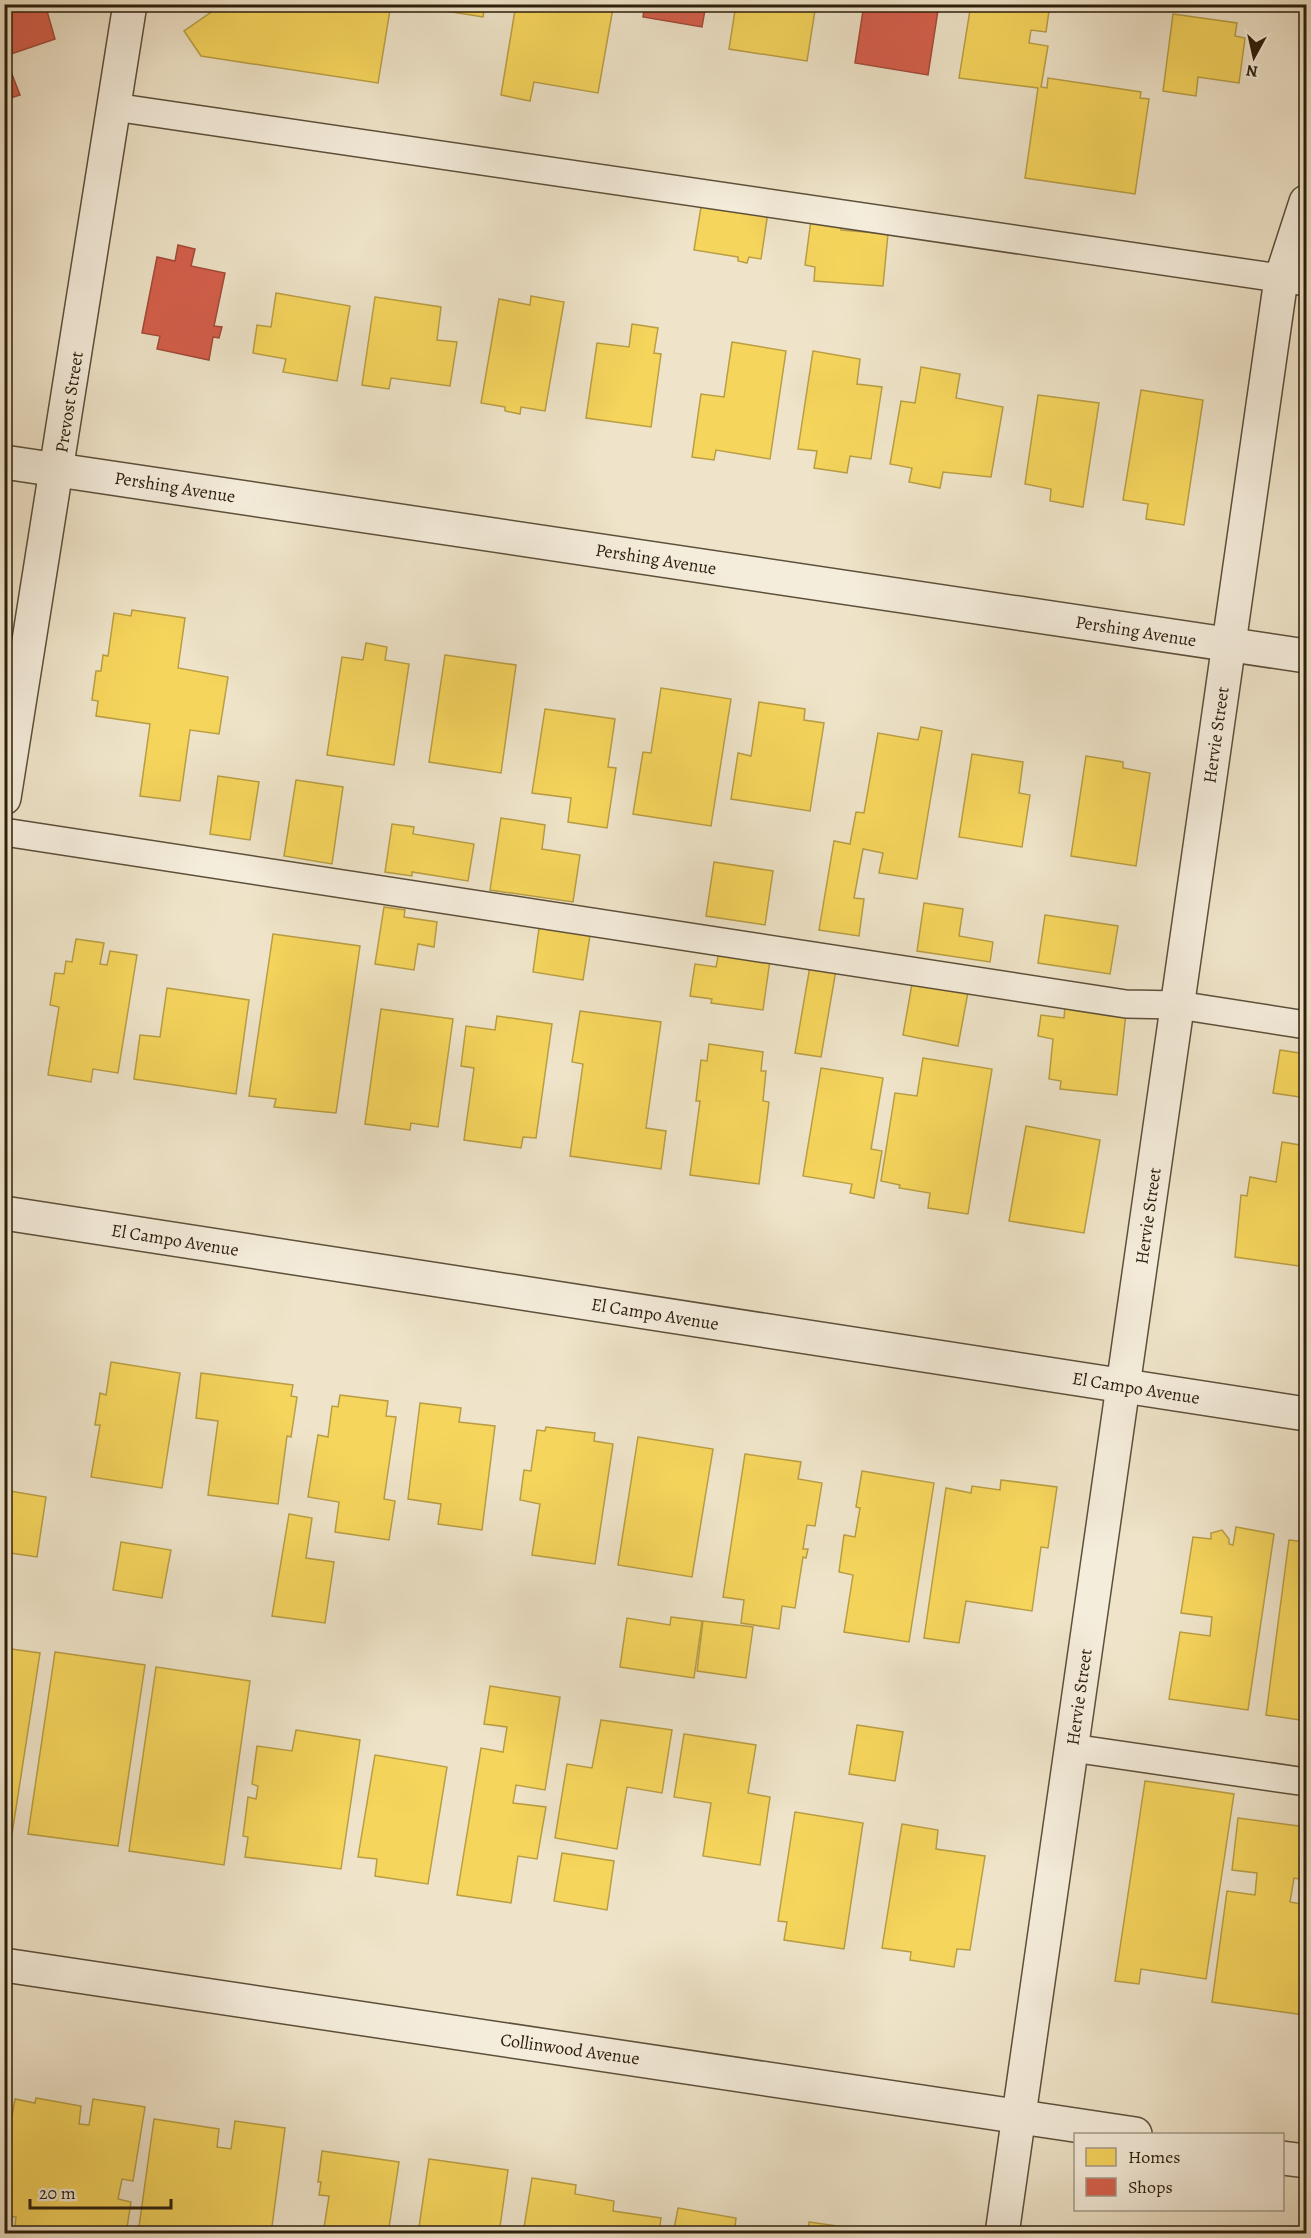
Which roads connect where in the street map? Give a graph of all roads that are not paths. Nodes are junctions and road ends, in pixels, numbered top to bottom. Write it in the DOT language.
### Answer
graph roads {
  1 [pos="130,4"];
  2 [pos="114,107"];
  3 [pos="1306,202"];
  4 [pos="1294,280"];
  5 [pos="4,462"];
  6 [pos="58,469"];
  7 [pos="1229,645"];
  8 [pos="1306,656"];
  9 [pos="11,726"];
  10 [pos="4,798"];
  11 [pos="4,832"];
  12 [pos="1178,1005"];
  13 [pos="1306,1025"];
  14 [pos="4,1214"];
  15 [pos="1124,1386"];
  16 [pos="1306,1414"];
  17 [pos="1072,1748"];
  18 [pos="1306,1782"];
  19 [pos="4,1965"];
  20 [pos="1019,2116"];
  21 [pos="1129,2133"];
  22 [pos="1284,2157"];
  23 [pos="1306,2161"];
  24 [pos="1002,2234"];
  1 -- 2 [label="street, Prevost Street"];
  2 -- 4 [label="lane"];
  2 -- 6 [label="street, Prevost Street"];
  3 -- 4 [label="street, Hervie Street"];
  4 -- 7 [label="street, Hervie Street"];
  5 -- 6 [label="street, Pershing Avenue"];
  6 -- 7 [label="street, Pershing Avenue"];
  6 -- 9 [label="street, Prevost Street"];
  7 -- 8 [label="street, Pershing Avenue"];
  7 -- 12 [label="street, Hervie Street"];
  9 -- 10 [label="street, Prevost Street"];
  11 -- 12 [label="lane"];
  12 -- 13 [label="lane"];
  12 -- 15 [label="street, Hervie Street"];
  14 -- 15 [label="street, El Campo Avenue"];
  15 -- 16 [label="street, El Campo Avenue"];
  15 -- 17 [label="street, Hervie Street"];
  17 -- 18 [label="lane"];
  17 -- 20 [label="street, Hervie Street"];
  19 -- 20 [label="street, Collinwood Avenue"];
  20 -- 21 [label="street, Collinwood Avenue"];
  20 -- 24 [label="street, Hervie Street"];
  22 -- 23 [label="street"];
}
